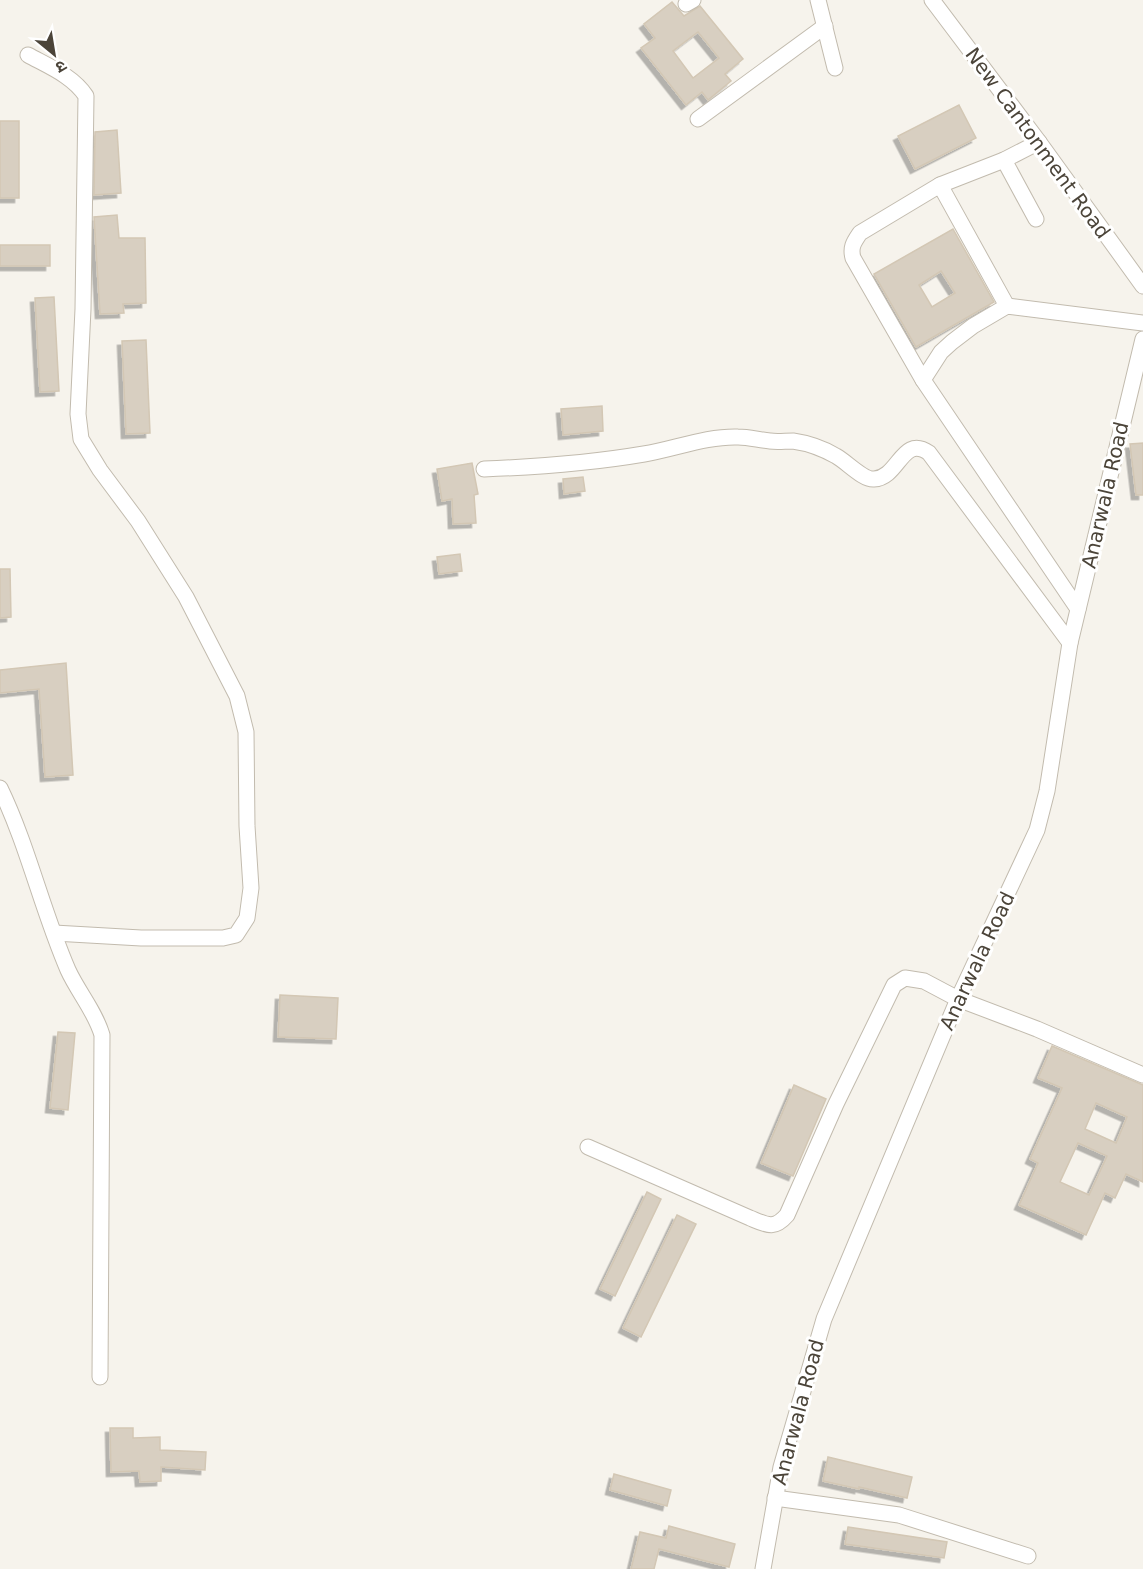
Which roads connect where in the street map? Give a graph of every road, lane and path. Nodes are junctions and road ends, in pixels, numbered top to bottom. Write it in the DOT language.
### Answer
graph roads {
  1 [pos="818,0"];
  2 [pos="932,0"];
  3 [pos="825,26"];
  4 [pos="28,55"];
  5 [pos="835,68"];
  6 [pos="698,118"];
  7 [pos="1039,142"];
  8 [pos="1004,160"];
  9 [pos="940,185"];
  10 [pos="1036,219"];
  11 [pos="1143,286"];
  12 [pos="1006,306"];
  13 [pos="1143,323"];
  14 [pos="1143,339"];
  15 [pos="922,380"];
  16 [pos="484,469"];
  17 [pos="1078,609"];
  18 [pos="1070,643"];
  19 [pos="0,788"];
  20 [pos="54,933"];
  21 [pos="958,999"];
  22 [pos="1143,1075"];
  23 [pos="588,1147"];
  24 [pos="100,1377"];
  25 [pos="775,1498"];
  26 [pos="1028,1556"];
  27 [pos="764,1569"];
  1 -- 3 [label="street"];
  2 -- 7 [label="street, New Cantonment Road"];
  3 -- 5 [label="street"];
  3 -- 6 [label="street"];
  4 -- 20 [label="street"];
  7 -- 8 [label="street"];
  7 -- 11 [label="street, New Cantonment Road"];
  8 -- 9 [label="street"];
  8 -- 10 [label="street"];
  9 -- 12 [label="street"];
  9 -- 15 [label="street"];
  12 -- 13 [label="street"];
  12 -- 15 [label="street"];
  14 -- 17 [label="street, Anarwala Road"];
  15 -- 17 [label="street"];
  16 -- 18 [label="street"];
  17 -- 18 [label="street, Anarwala Road"];
  18 -- 21 [label="street, Anarwala Road"];
  19 -- 20 [label="street"];
  20 -- 24 [label="street"];
  21 -- 22 [label="street"];
  21 -- 23 [label="street"];
  21 -- 25 [label="street, Anarwala Road"];
  25 -- 26 [label="street"];
  25 -- 27 [label="street, Anarwala Road"];
}
